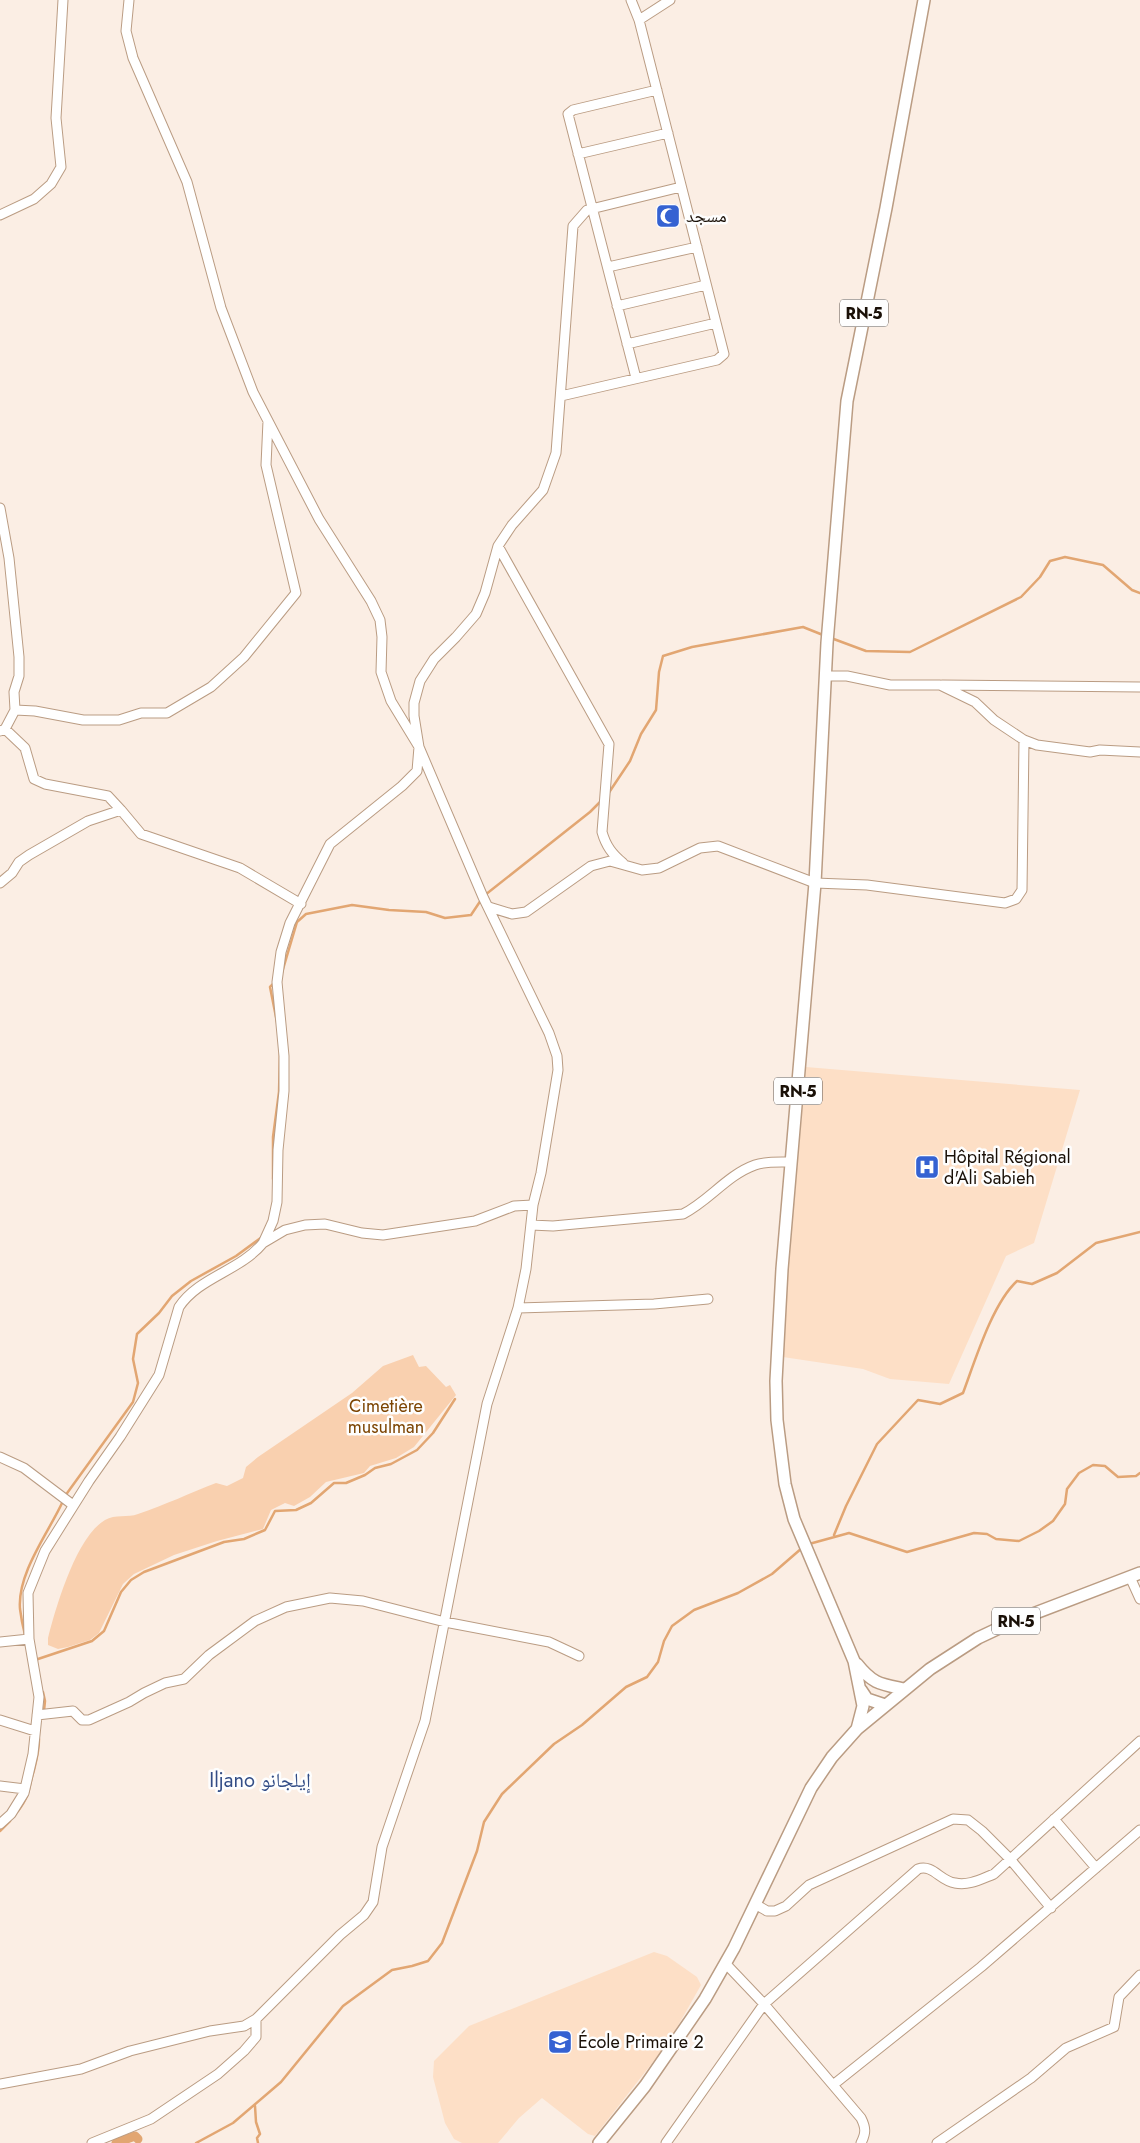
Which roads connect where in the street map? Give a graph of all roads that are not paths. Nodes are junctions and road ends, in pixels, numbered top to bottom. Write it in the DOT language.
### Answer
graph roads {
  1 [pos="63,0"];
  2 [pos="129,0"];
  3 [pos="631,0"];
  4 [pos="670,0"];
  5 [pos="924,0"];
  6 [pos="640,20"];
  7 [pos="657,90"];
  8 [pos="668,133"];
  9 [pos="578,154"];
  10 [pos="682,187"];
  11 [pos="592,208"];
  12 [pos="0,214"];
  13 [pos="697,246"];
  14 [pos="608,267"];
  15 [pos="706,285"];
  16 [pos="618,306"];
  17 [pos="716,323"];
  18 [pos="627,344"];
  19 [pos="636,378"];
  20 [pos="561,396"];
  21 [pos="268,421"];
  22 [pos="0,508"];
  23 [pos="498,546"];
  24 [pos="826,676"];
  25 [pos="940,685"];
  26 [pos="1140,688"];
  27 [pos="15,710"];
  28 [pos="3,730"];
  29 [pos="1024,740"];
  30 [pos="419,747"];
  31 [pos="1140,752"];
  32 [pos="121,810"];
  33 [pos="625,865"];
  34 [pos="0,883"];
  35 [pos="814,883"];
  36 [pos="301,904"];
  37 [pos="489,907"];
  38 [pos="791,1162"];
  39 [pos="533,1205"];
  40 [pos="531,1225"];
  41 [pos="263,1244"];
  42 [pos="708,1300"];
  43 [pos="518,1308"];
  44 [pos="0,1457"];
  45 [pos="73,1505"];
  46 [pos="1135,1575"];
  47 [pos="1140,1599"];
  48 [pos="445,1622"];
  49 [pos="30,1639"];
  50 [pos="0,1642"];
  51 [pos="579,1656"];
  52 [pos="854,1661"];
  53 [pos="904,1689"];
  54 [pos="861,1690"];
  55 [pos="885,1706"];
  56 [pos="37,1714"];
  57 [pos="0,1720"];
  58 [pos="857,1729"];
  59 [pos="35,1731"];
  60 [pos="1140,1741"];
  61 [pos="0,1786"];
  62 [pos="25,1789"];
  63 [pos="1054,1819"];
  64 [pos="0,1824"];
  65 [pos="1140,1830"];
  66 [pos="1010,1859"];
  67 [pos="1096,1868"];
  68 [pos="755,1904"];
  69 [pos="1051,1908"];
  70 [pos="726,1964"];
  71 [pos="1140,1975"];
  72 [pos="764,2004"];
  73 [pos="256,2019"];
  74 [pos="0,2084"];
  75 [pos="832,2085"];
  76 [pos="92,2143"];
  77 [pos="599,2143"];
  78 [pos="666,2143"];
  79 [pos="861,2143"];
  80 [pos="937,2143"];
  1 -- 12 [label="street"];
  2 -- 21 [label="street"];
  3 -- 6 [label="street"];
  4 -- 6 [label="street"];
  5 -- 24 [label="main road, RN-5"];
  6 -- 7 [label="street"];
  7 -- 8 [label="street"];
  7 -- 9 [label="street"];
  8 -- 9 [label="street"];
  8 -- 10 [label="street"];
  9 -- 11 [label="street"];
  10 -- 11 [label="street"];
  10 -- 13 [label="street"];
  11 -- 14 [label="street"];
  11 -- 20 [label="street"];
  13 -- 14 [label="street"];
  13 -- 15 [label="street"];
  14 -- 16 [label="street"];
  15 -- 16 [label="street"];
  15 -- 17 [label="street"];
  16 -- 18 [label="street"];
  17 -- 18 [label="street"];
  17 -- 19 [label="street"];
  18 -- 19 [label="street"];
  19 -- 20 [label="street"];
  20 -- 23 [label="street"];
  21 -- 27 [label="street"];
  21 -- 30 [label="street"];
  22 -- 27 [label="street"];
  23 -- 30 [label="street"];
  23 -- 33 [label="street"];
  24 -- 25 [label="street"];
  24 -- 35 [label="main road, RN-5"];
  25 -- 26 [label="street"];
  25 -- 29 [label="street"];
  27 -- 28 [label="street"];
  28 -- 32 [label="street"];
  29 -- 31 [label="street"];
  29 -- 35 [label="street"];
  30 -- 36 [label="street"];
  30 -- 37 [label="street"];
  32 -- 34 [label="street"];
  32 -- 36 [label="street"];
  33 -- 35 [label="street"];
  33 -- 37 [label="street"];
  35 -- 38 [label="main road, RN-5"];
  36 -- 41 [label="street"];
  37 -- 39 [label="street"];
  38 -- 40 [label="street"];
  38 -- 52 [label="main road, RN-5"];
  39 -- 40 [label="street"];
  39 -- 41 [label="street"];
  40 -- 43 [label="street"];
  41 -- 45 [label="street"];
  42 -- 43 [label="street"];
  43 -- 48 [label="street"];
  44 -- 45 [label="street"];
  45 -- 49 [label="street"];
  46 -- 47 [label="street"];
  46 -- 53 [label="main road, RN-5"];
  48 -- 51 [label="street"];
  48 -- 56 [label="street"];
  48 -- 73 [label="street"];
  49 -- 50 [label="street"];
  49 -- 56 [label="street"];
  52 -- 53 [label="main road, RN-5"];
  52 -- 54 [label="main road, RN-5"];
  53 -- 55 [label="main road, RN-5"];
  54 -- 55 [label="main road"];
  54 -- 58 [label="main road"];
  55 -- 58 [label="main road, RN-5"];
  56 -- 59 [label="street"];
  57 -- 59 [label="street"];
  58 -- 68 [label="main road, RN-5"];
  59 -- 62 [label="street"];
  60 -- 63 [label="street"];
  61 -- 62 [label="street"];
  62 -- 64 [label="street"];
  63 -- 66 [label="street"];
  63 -- 67 [label="street"];
  65 -- 67 [label="street"];
  66 -- 68 [label="street"];
  66 -- 69 [label="street"];
  66 -- 72 [label="street"];
  67 -- 69 [label="street"];
  68 -- 70 [label="main road, RN-5"];
  69 -- 75 [label="street"];
  70 -- 72 [label="street"];
  70 -- 77 [label="main road, RN-5"];
  71 -- 80 [label="street"];
  72 -- 75 [label="street"];
  72 -- 78 [label="street"];
  73 -- 74 [label="street"];
  73 -- 76 [label="street"];
  75 -- 79 [label="street"];
}
